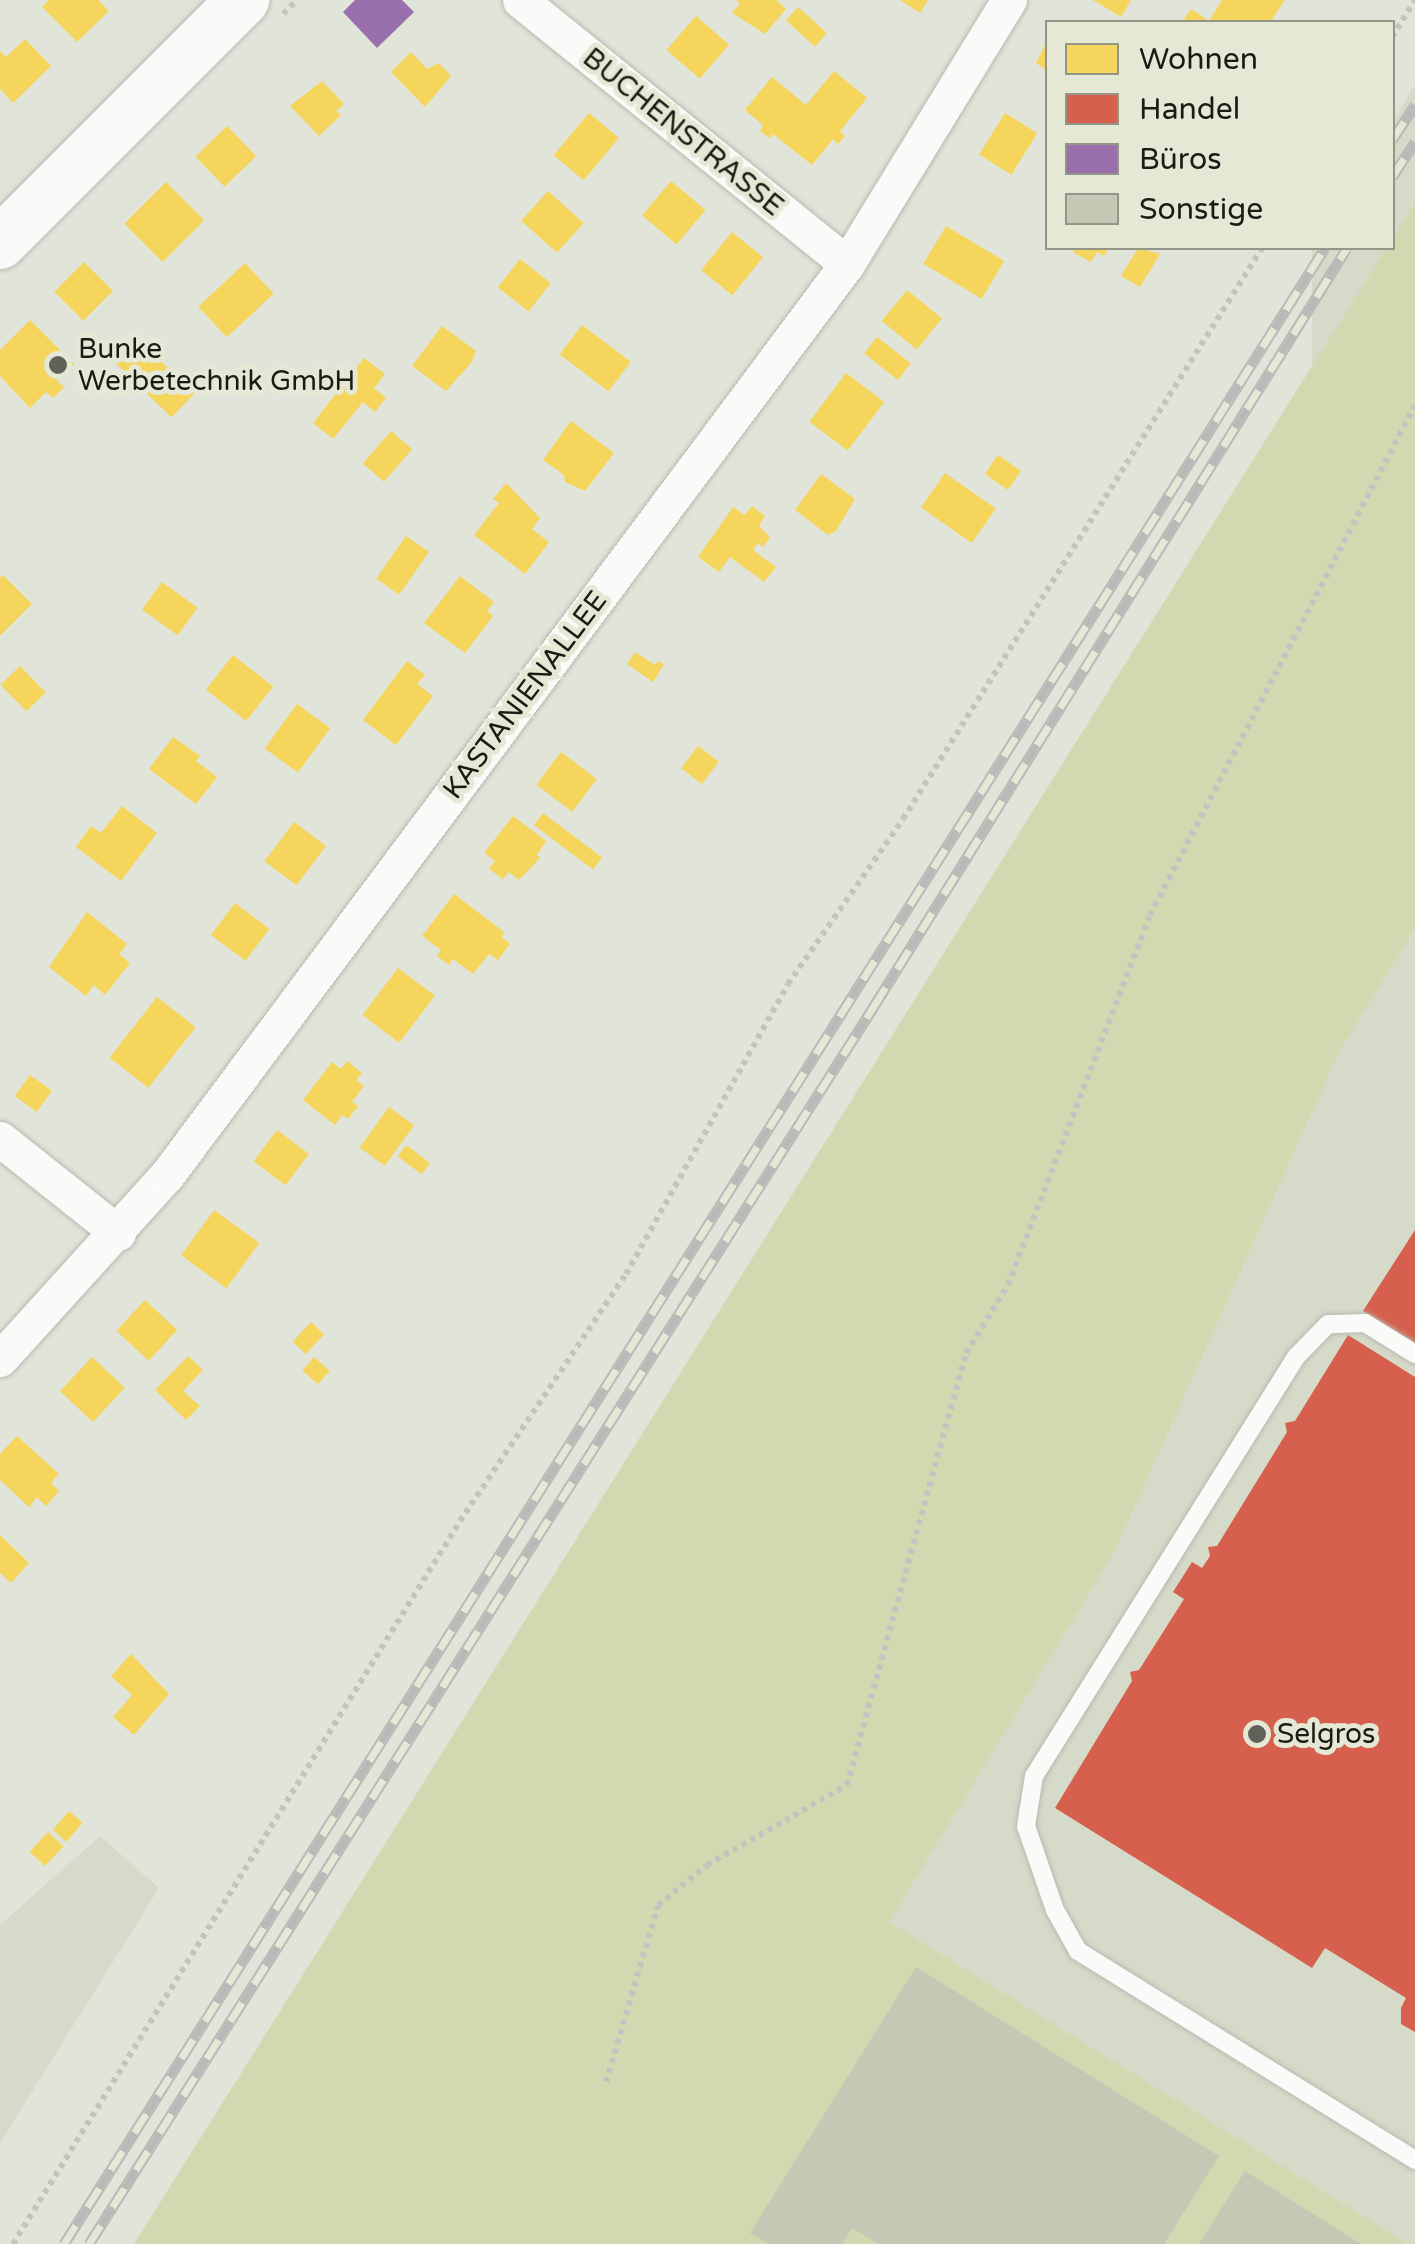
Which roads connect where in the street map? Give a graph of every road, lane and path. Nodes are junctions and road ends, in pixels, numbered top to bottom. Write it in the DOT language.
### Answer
graph roads {
  1 [pos="243,0"];
  2 [pos="520,0"];
  3 [pos="1009,0"];
  4 [pos="1415,0"];
  5 [pos="1395,31"];
  6 [pos="0,243"];
  7 [pos="1261,250"];
  8 [pos="847,264"];
  9 [pos="1415,405"];
  10 [pos="0,1139"];
  11 [pos="118,1234"];
  12 [pos="1415,1354"];
  13 [pos="0,1359"];
  14 [pos="606,2082"];
  15 [pos="1415,2160"];
  16 [pos="13,2244"];
  1 -- 6 [label="street"];
  2 -- 8 [label="street, BUCHENSTRASSE"];
  3 -- 8 [label="street, KASTANIENALLEE"];
  4 -- 5 [label="path"];
  7 -- 16 [label="path"];
  8 -- 11 [label="street, KASTANIENALLEE"];
  9 -- 14 [label="path"];
  10 -- 11 [label="street"];
  11 -- 13 [label="street, KASTANIENALLEE"];
  12 -- 15 [label="lane"];
}
